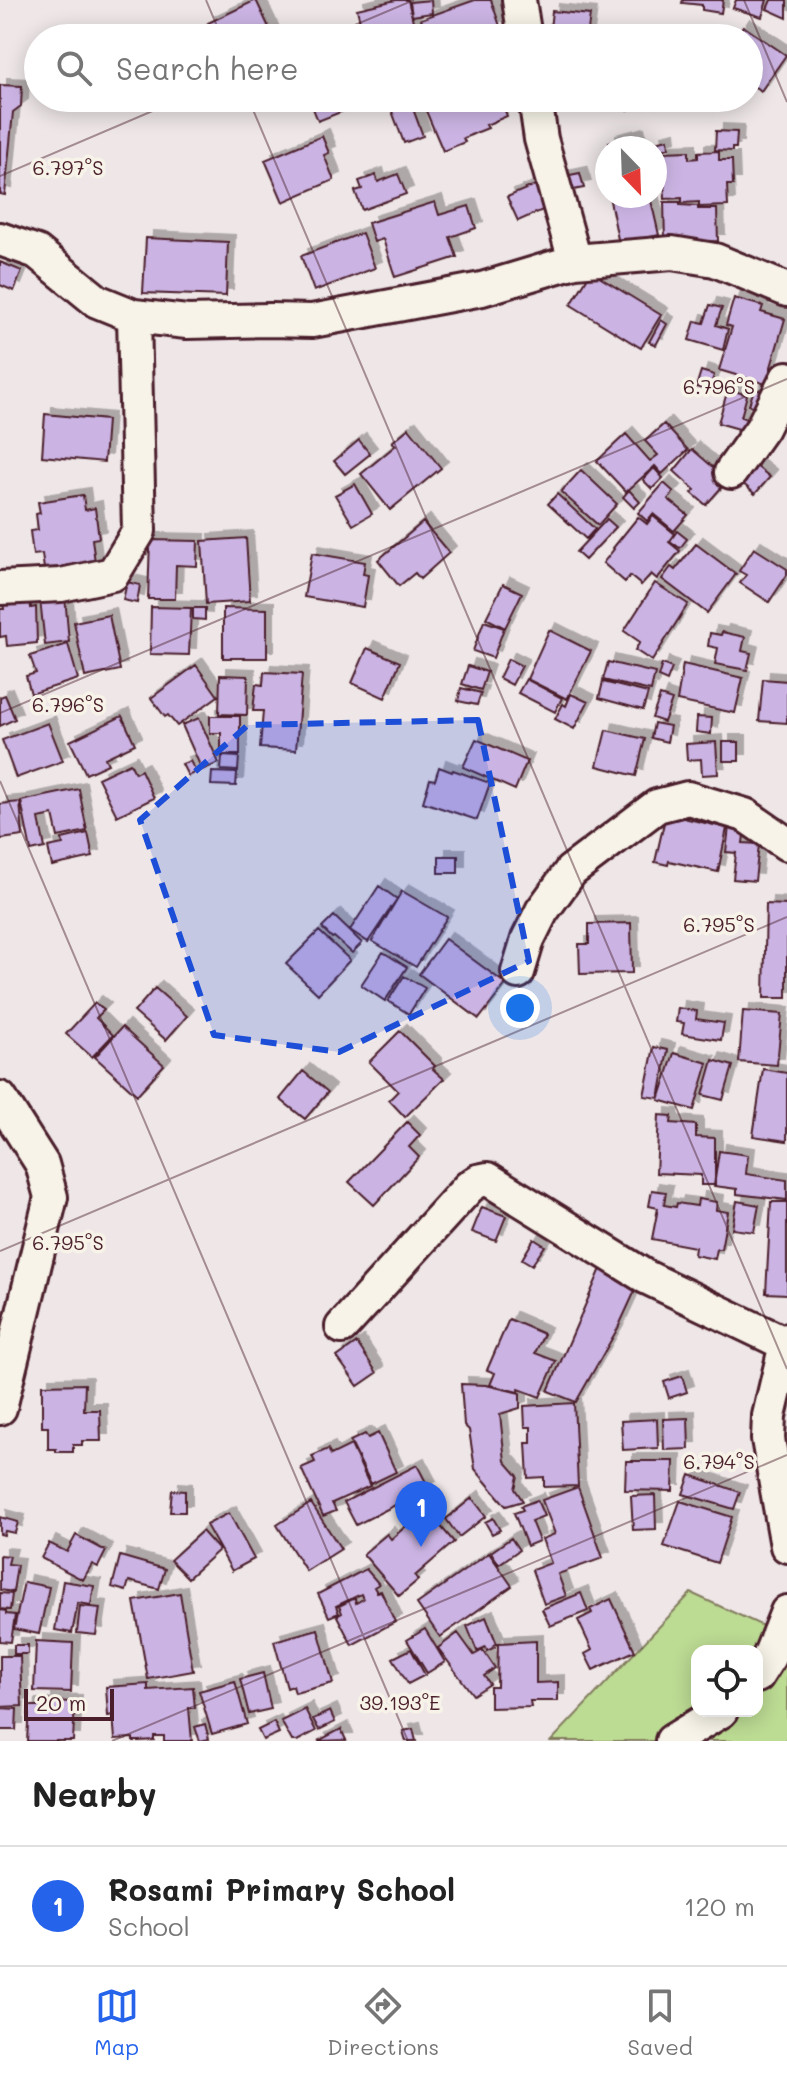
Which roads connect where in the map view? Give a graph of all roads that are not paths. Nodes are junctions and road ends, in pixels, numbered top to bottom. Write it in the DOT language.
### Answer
graph roads {
  1 [pos="519,0"];
  2 [pos="523,24"];
  3 [pos="537,112"];
  4 [pos="0,239"];
  5 [pos="575,261"];
  6 [pos="787,290"];
  7 [pos="134,316"];
  8 [pos="787,378"];
  9 [pos="731,472"];
  10 [pos="0,588"];
  11 [pos="787,844"];
  12 [pos="518,972"];
  13 [pos="0,1098"];
  14 [pos="342,1327"];
  15 [pos="786,1342"];
  16 [pos="0,1408"];
  17 [pos="787,1546"];
  18 [pos="787,1612"];
  19 [pos="763,1666"];
  20 [pos="711,1717"];
  21 [pos="672,1741"];
  1 -- 2 [label="street"];
  3 -- 5 [label="street"];
  4 -- 7 [label="street"];
  5 -- 6 [label="street"];
  5 -- 7 [label="street"];
  7 -- 10 [label="street"];
  8 -- 9 [label="street"];
  11 -- 12 [label="street"];
  13 -- 16 [label="street"];
  14 -- 15 [label="street"];
  15 -- 17 [label="street"];
  18 -- 19 [label="street"];
  20 -- 21 [label="street"];
}
